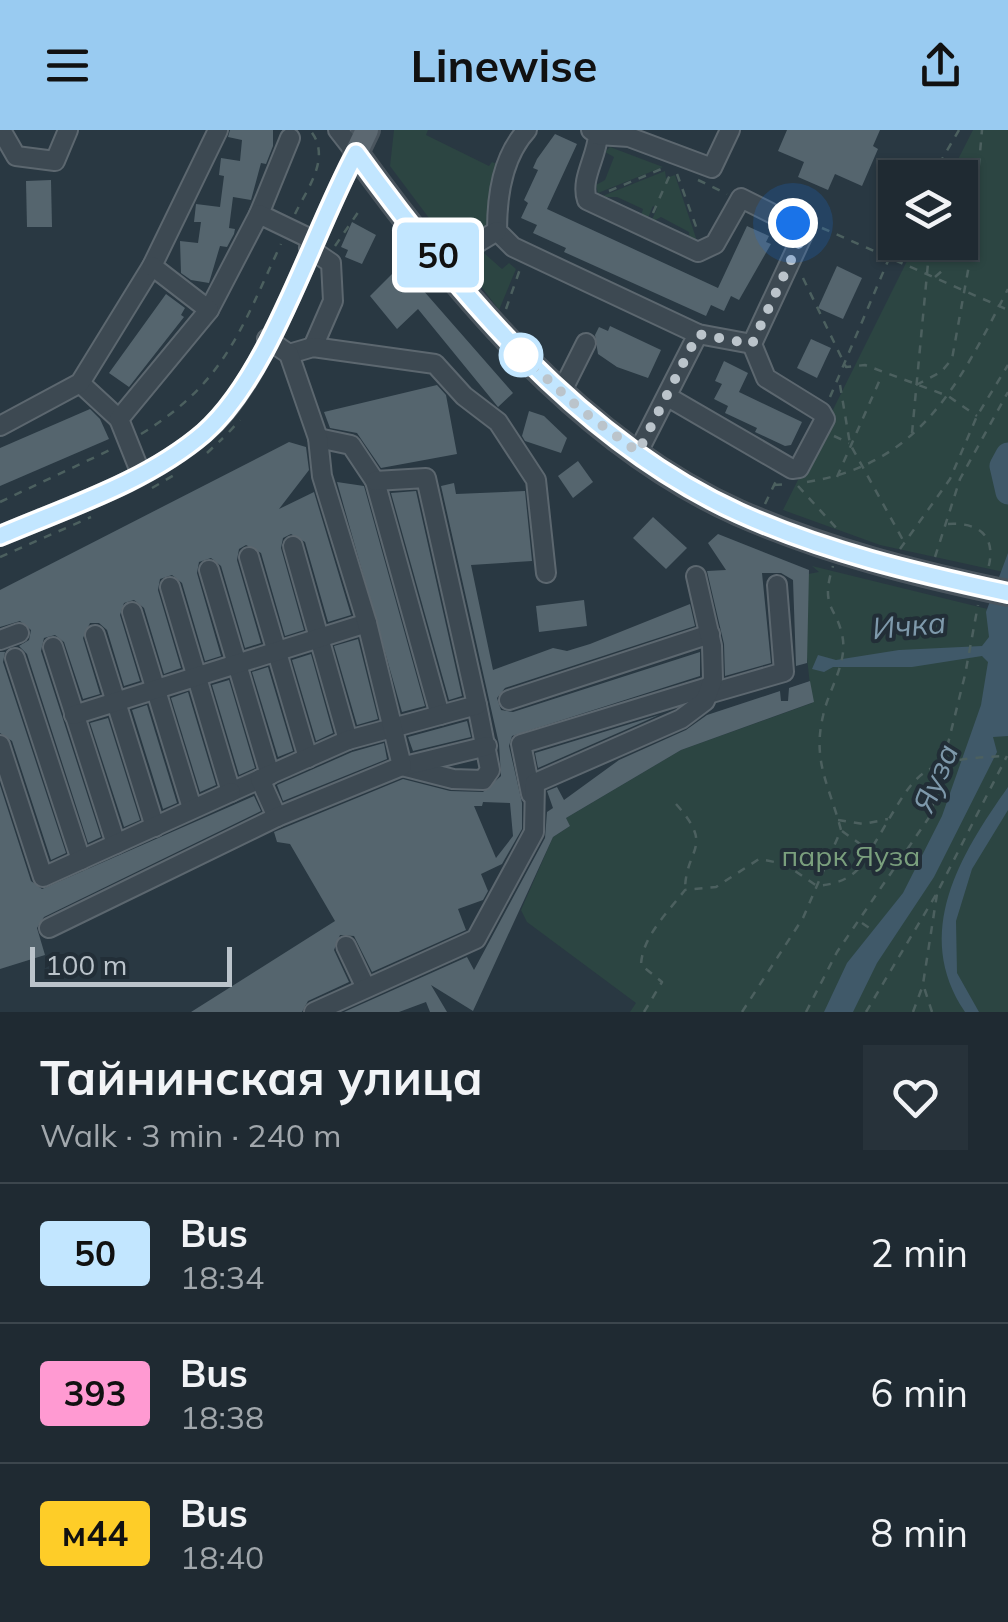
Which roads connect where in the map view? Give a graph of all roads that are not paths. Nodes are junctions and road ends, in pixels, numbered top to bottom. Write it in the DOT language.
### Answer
graph roads {
  1 [pos="1,130"];
  2 [pos="68,130"];
  3 [pos="218,130"];
  4 [pos="338,130"];
  5 [pos="366,130"];
  6 [pos="730,130"];
  7 [pos="518,132"];
  8 [pos="595,133"];
  9 [pos="290,138"];
  10 [pos="356,153"];
  11 [pos="259,214"];
  12 [pos="497,231"];
  13 [pos="311,244"];
  14 [pos="444,263"];
  15 [pos="152,266"];
  16 [pos="209,310"];
  17 [pos="698,334"];
  18 [pos="267,340"];
  19 [pos="586,343"];
  20 [pos="752,344"];
  21 [pos="313,347"];
  22 [pos="289,354"];
  23 [pos="80,383"];
  24 [pos="561,393"];
  25 [pos="668,397"];
  26 [pos="119,419"];
  27 [pos="0,426"];
  28 [pos="318,438"];
  29 [pos="638,452"];
  30 [pos="141,474"];
  31 [pos="374,481"];
  32 [pos="0,536"];
  33 [pos="293,546"];
  34 [pos="249,557"];
  35 [pos="209,570"];
  36 [pos="546,573"];
  37 [pos="696,576"];
  38 [pos="777,585"];
  39 [pos="170,587"];
  40 [pos="1008,593"];
  41 [pos="132,612"];
  42 [pos="367,623"];
  43 [pos="19,633"];
  44 [pos="710,634"];
  45 [pos="95,635"];
  46 [pos="0,640"];
  47 [pos="323,640"];
  48 [pos="52,647"];
  49 [pos="278,654"];
  50 [pos="15,658"];
  51 [pos="238,666"];
  52 [pos="197,676"];
  53 [pos="158,690"];
  54 [pos="709,690"];
  55 [pos="509,700"];
  56 [pos="118,702"];
  57 [pos="476,706"];
  58 [pos="440,715"];
  59 [pos="74,716"];
  60 [pos="396,727"];
  61 [pos="348,740"];
  62 [pos="0,745"];
  63 [pos="487,746"];
  64 [pos="308,758"];
  65 [pos="402,766"];
  66 [pos="265,777"];
  67 [pos="231,792"];
  68 [pos="532,796"];
  69 [pos="192,808"];
  70 [pos="277,818"];
  71 [pos="155,827"];
  72 [pos="116,844"];
  73 [pos="82,860"];
  74 [pos="49,928"];
  75 [pos="346,946"];
  76 [pos="365,986"];
  77 [pos="314,1012"];
  1 -- 2 [label="street"];
  3 -- 15 [label="street"];
  4 -- 10 [label="street"];
  5 -- 10 [label="main road"];
  6 -- 8 [label="street"];
  7 -- 12 [label="street"];
  8 -- 20 [label="street"];
  9 -- 11 [label="street"];
  10 -- 13 [label="street"];
  10 -- 14 [label="main road"];
  11 -- 13 [label="street"];
  11 -- 16 [label="street"];
  12 -- 14 [label="street"];
  12 -- 17 [label="street"];
  13 -- 18 [label="street"];
  13 -- 21 [label="street"];
  14 -- 24 [label="main road"];
  15 -- 16 [label="street"];
  15 -- 23 [label="street"];
  16 -- 26 [label="street"];
  17 -- 20 [label="street"];
  17 -- 25 [label="street"];
  18 -- 22 [label="street"];
  18 -- 30 [label="street"];
  19 -- 24 [label="street"];
  20 -- 25 [label="street"];
  21 -- 22 [label="street"];
  21 -- 36 [label="street"];
  22 -- 28 [label="street"];
  23 -- 26 [label="street"];
  23 -- 27 [label="street"];
  24 -- 29 [label="main road"];
  25 -- 29 [label="street"];
  26 -- 30 [label="street"];
  28 -- 31 [label="street"];
  28 -- 42 [label="street"];
  29 -- 40 [label="main road"];
  30 -- 32 [label="street"];
  31 -- 57 [label="street"];
  31 -- 58 [label="street"];
  33 -- 47 [label="street"];
  34 -- 49 [label="street"];
  35 -- 51 [label="street"];
  37 -- 44 [label="street"];
  38 -- 54 [label="street"];
  39 -- 52 [label="street"];
  41 -- 53 [label="street"];
  42 -- 47 [label="street"];
  42 -- 60 [label="street"];
  43 -- 46 [label="street"];
  44 -- 54 [label="street"];
  44 -- 55 [label="street"];
  45 -- 56 [label="street"];
  47 -- 49 [label="street"];
  47 -- 61 [label="street"];
  48 -- 59 [label="street"];
  49 -- 51 [label="street"];
  49 -- 64 [label="street"];
  50 -- 73 [label="street"];
  51 -- 52 [label="street"];
  51 -- 66 [label="street"];
  52 -- 53 [label="street"];
  52 -- 67 [label="street"];
  53 -- 56 [label="street"];
  53 -- 69 [label="street"];
  54 -- 68 [label="street"];
  54 -- 68 [label="street"];
  56 -- 59 [label="street"];
  56 -- 71 [label="street"];
  57 -- 58 [label="street"];
  57 -- 63 [label="street"];
  58 -- 60 [label="street"];
  59 -- 72 [label="street"];
  60 -- 61 [label="street"];
  60 -- 65 [label="street"];
  61 -- 64 [label="street"];
  62 -- 73 [label="street"];
  63 -- 65 [label="street"];
  63 -- 65 [label="street"];
  64 -- 66 [label="street"];
  65 -- 70 [label="street"];
  66 -- 67 [label="street"];
  66 -- 70 [label="street"];
  67 -- 69 [label="street"];
  68 -- 76 [label="street"];
  69 -- 71 [label="street"];
  70 -- 74 [label="street"];
  71 -- 72 [label="street"];
  72 -- 73 [label="street"];
  75 -- 76 [label="street"];
  76 -- 77 [label="street"];
}
